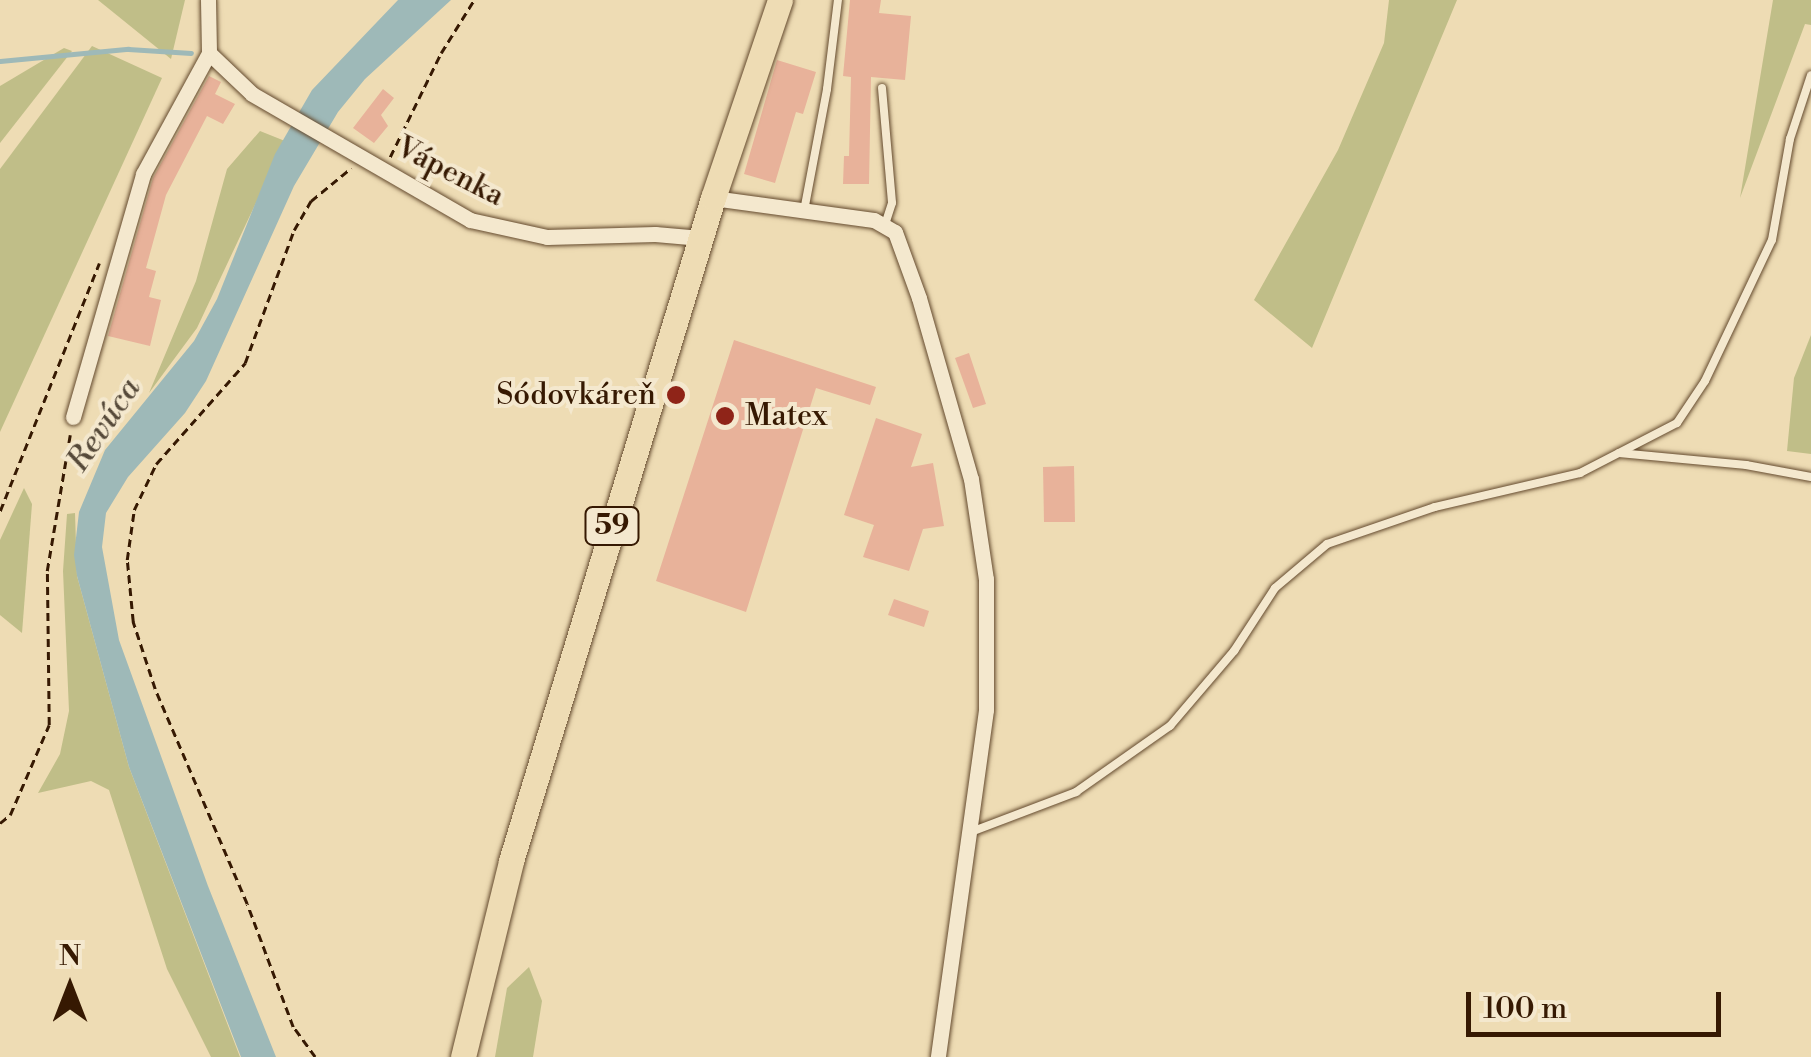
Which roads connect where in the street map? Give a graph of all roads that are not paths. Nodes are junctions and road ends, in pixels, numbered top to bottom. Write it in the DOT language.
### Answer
graph roads {
  1 [pos="208,0"];
  2 [pos="780,0"];
  3 [pos="838,0"];
  4 [pos="210,52"];
  5 [pos="1811,75"];
  6 [pos="882,88"];
  7 [pos="713,198"];
  8 [pos="804,210"];
  9 [pos="885,225"];
  10 [pos="701,238"];
  11 [pos="74,417"];
  12 [pos="1619,453"];
  13 [pos="1811,476"];
  14 [pos="968,834"];
  15 [pos="464,1057"];
  16 [pos="938,1057"];
  1 -- 4 [label="street"];
  2 -- 7 [label="main road, 59"];
  3 -- 8 [label="lane"];
  4 -- 10 [label="street, Vápenka"];
  4 -- 11 [label="street"];
  5 -- 12 [label="lane"];
  6 -- 9 [label="lane"];
  7 -- 8 [label="street"];
  7 -- 10 [label="main road, 59"];
  8 -- 9 [label="street"];
  9 -- 14 [label="street"];
  10 -- 15 [label="main road, 59"];
  12 -- 13 [label="lane"];
  12 -- 14 [label="lane"];
  14 -- 16 [label="street"];
}
